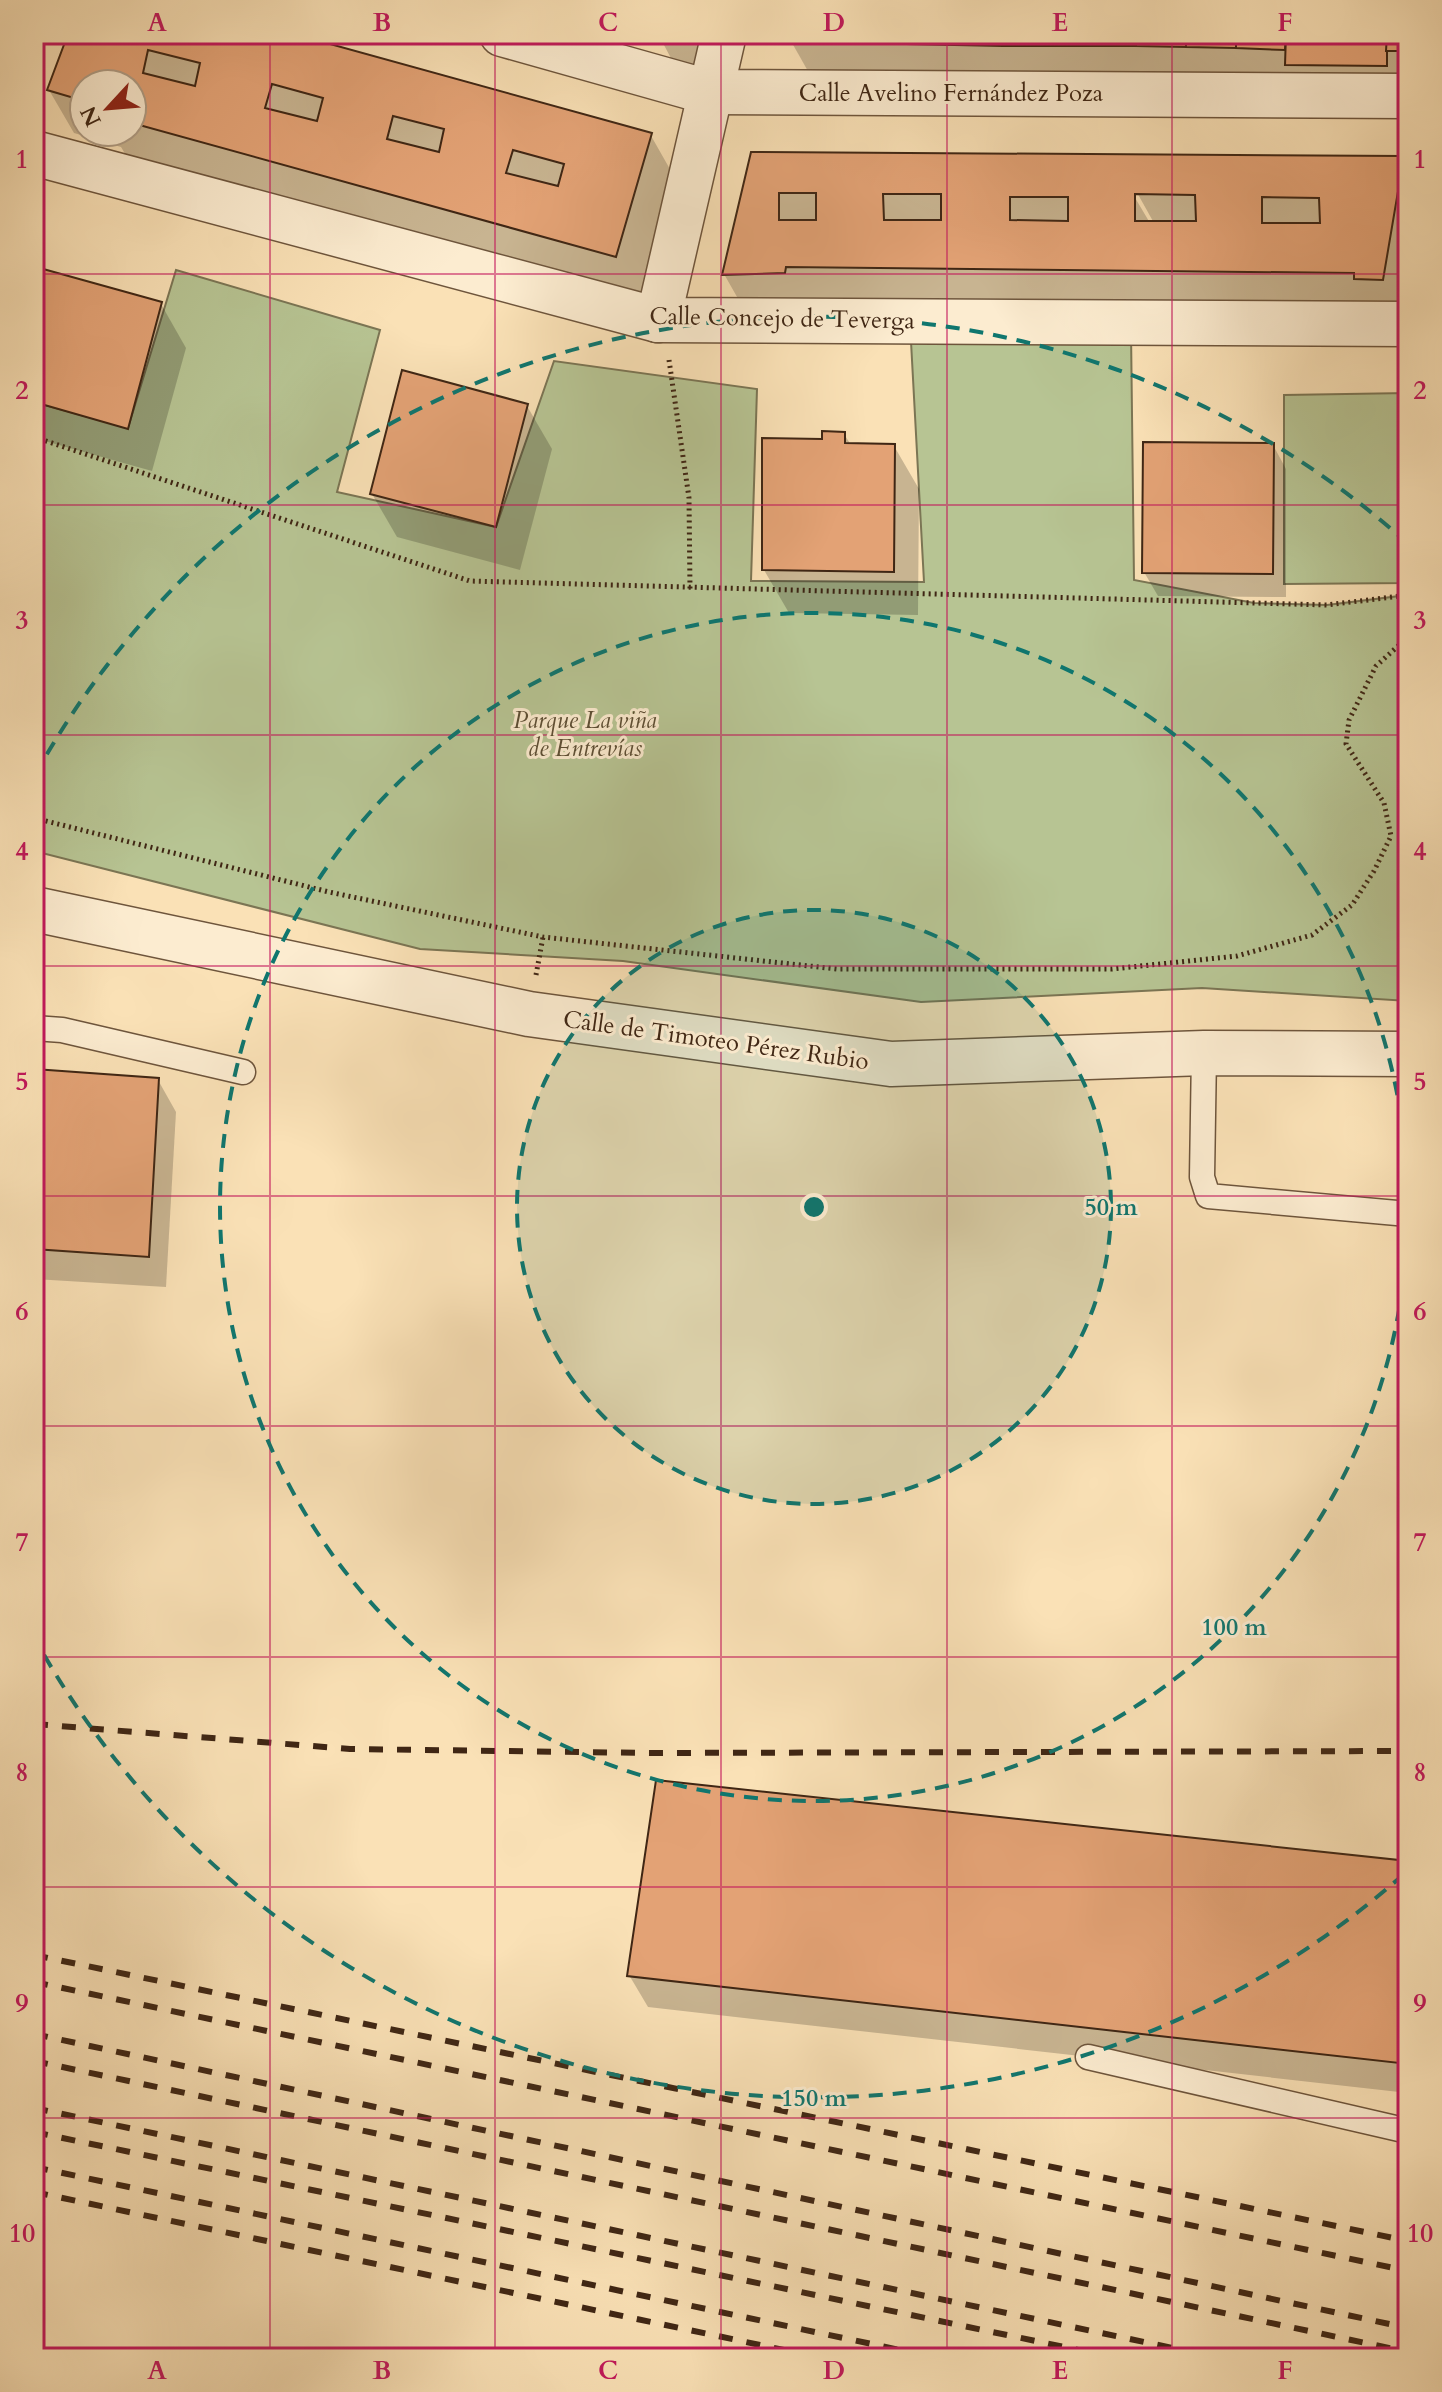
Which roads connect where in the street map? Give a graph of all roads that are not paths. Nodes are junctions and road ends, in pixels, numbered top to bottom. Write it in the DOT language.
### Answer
graph roads {
  1 [pos="502,34"];
  2 [pos="724,34"];
  3 [pos="708,92"];
  4 [pos="1408,96"];
  5 [pos="34,153"];
  6 [pos="658,320"];
  7 [pos="1408,324"];
  8 [pos="34,909"];
  9 [pos="34,1028"];
  10 [pos="1204,1053"];
  11 [pos="1408,1054"];
  12 [pos="243,1072"];
  13 [pos="1408,1214"];
  14 [pos="1088,2057"];
  15 [pos="1408,2131"];
  1 -- 3 [label="street, Calle Avelino Fernández Poza"];
  2 -- 3 [label="street"];
  3 -- 4 [label="street, Calle Avelino Fernández Poza"];
  3 -- 6 [label="street"];
  5 -- 6 [label="street, Calle Concejo de Teverga"];
  6 -- 7 [label="street, Calle Concejo de Teverga"];
  8 -- 10 [label="street, Calle de Timoteo Pérez Rubio"];
  9 -- 12 [label="lane"];
  10 -- 11 [label="street, Calle de Timoteo Pérez Rubio"];
  10 -- 13 [label="lane"];
  14 -- 15 [label="lane"];
}
